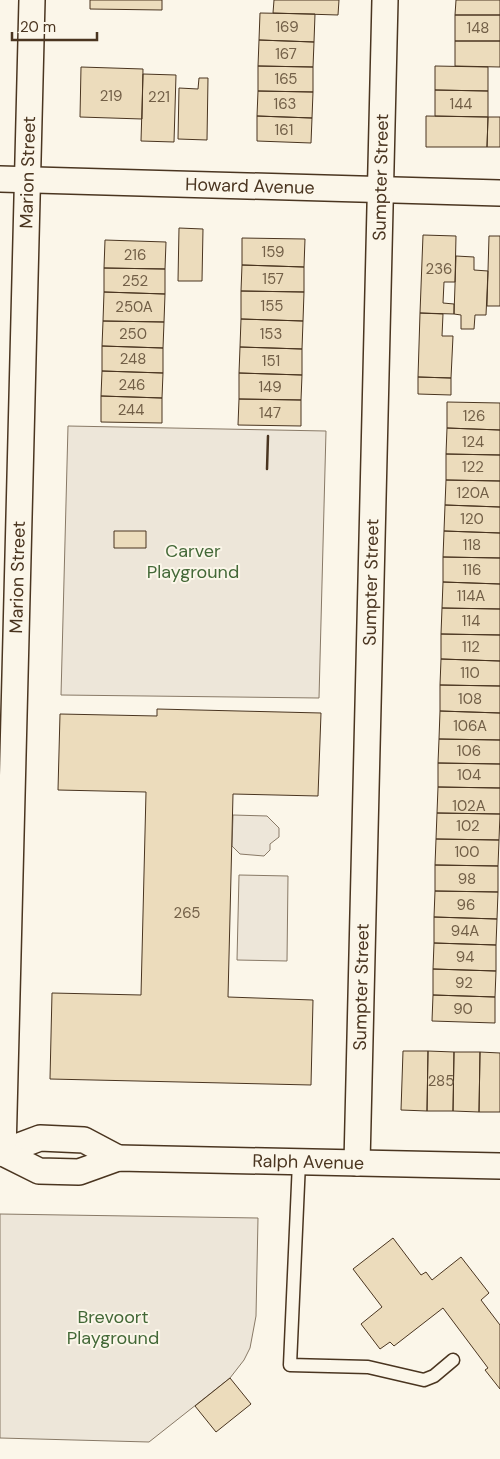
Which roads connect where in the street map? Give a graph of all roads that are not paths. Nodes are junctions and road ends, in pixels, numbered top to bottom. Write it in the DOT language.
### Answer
graph roads {
  1 [pos="32,0"];
  2 [pos="385,0"];
  3 [pos="0,179"];
  4 [pos="27,180"];
  5 [pos="380,189"];
  6 [pos="500,193"];
  7 [pos="1,1153"];
  8 [pos="118,1158"];
  9 [pos="299,1162"];
  10 [pos="357,1164"];
  11 [pos="500,1166"];
  12 [pos="453,1360"];
  1 -- 4 [label="street, Marion Street"];
  2 -- 5 [label="street, Sumpter Street"];
  3 -- 4 [label="street, Howard Avenue"];
  4 -- 5 [label="street, Howard Avenue"];
  4 -- 7 [label="street, Marion Street"];
  5 -- 6 [label="street, Howard Avenue"];
  5 -- 10 [label="street, Sumpter Street"];
  7 -- 8 [label="street, Ralph Avenue"];
  7 -- 8 [label="street, Ralph Avenue"];
  8 -- 9 [label="street, Ralph Avenue"];
  9 -- 10 [label="street, Ralph Avenue"];
  9 -- 12 [label="lane"];
  10 -- 11 [label="street, Ralph Avenue"];
}
